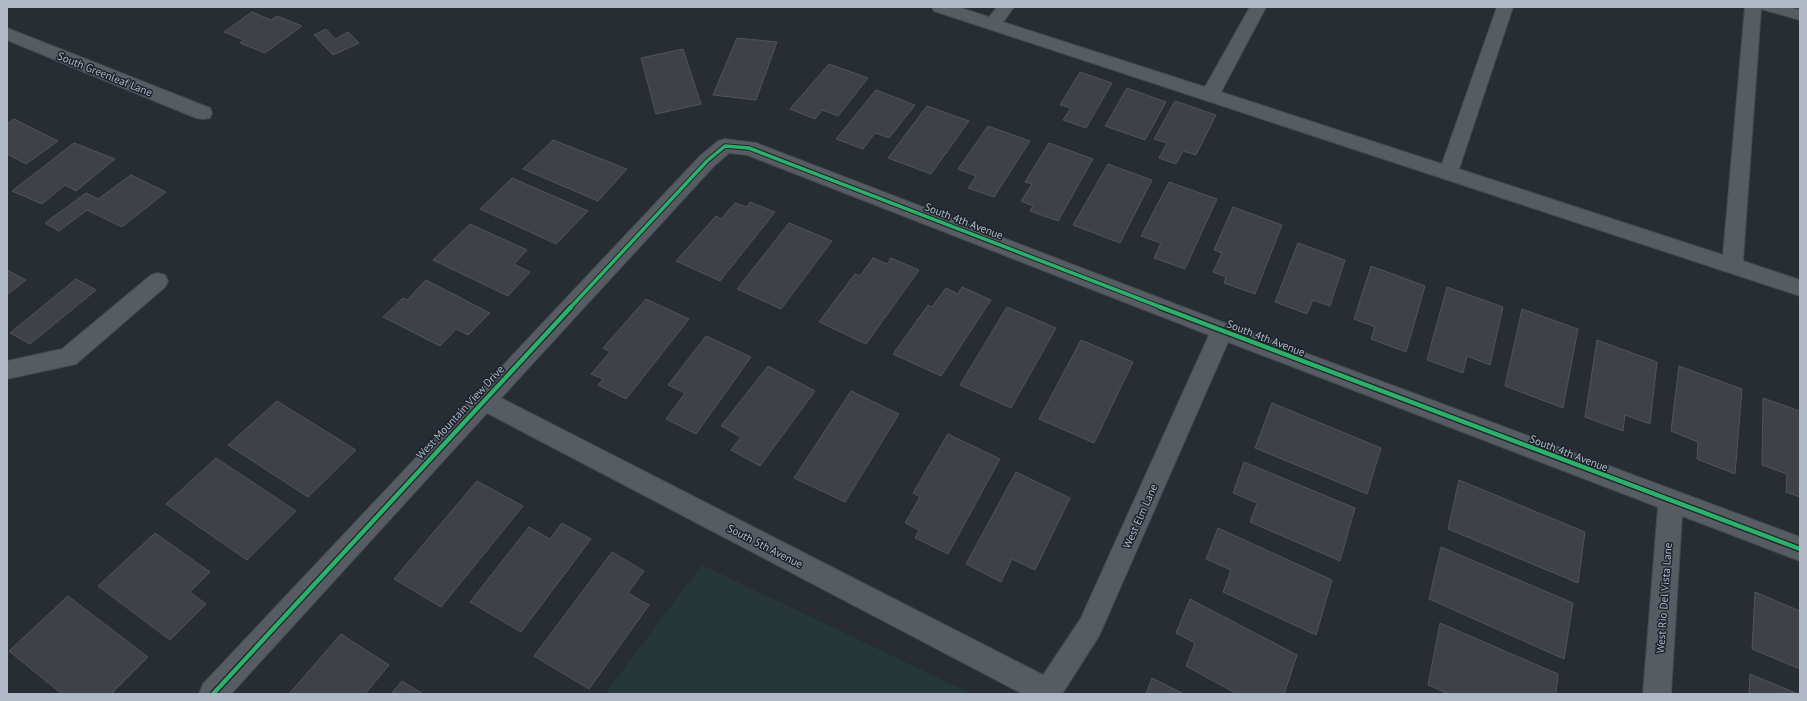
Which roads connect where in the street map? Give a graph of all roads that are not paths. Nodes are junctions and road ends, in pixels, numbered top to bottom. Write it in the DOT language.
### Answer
graph roads {
  1 [pos="940,7"];
  2 [pos="1006,7"];
  3 [pos="1258,7"];
  4 [pos="1505,7"];
  5 [pos="1753,7"];
  6 [pos="1768,7"];
  7 [pos="1800,15"];
  8 [pos="992,24"];
  9 [pos="7,34"];
  10 [pos="1210,95"];
  11 [pos="203,113"];
  12 [pos="725,146"];
  13 [pos="1448,173"];
  14 [pos="1732,266"];
  15 [pos="158,281"];
  16 [pos="1800,288"];
  17 [pos="1222,331"];
  18 [pos="7,370"];
  19 [pos="484,400"];
  20 [pos="1671,501"];
  21 [pos="1800,549"];
  22 [pos="1047,693"];
  23 [pos="213,694"];
  24 [pos="1657,694"];
  1 -- 8 [label="street"];
  2 -- 8 [label="street"];
  3 -- 10 [label="street"];
  4 -- 13 [label="street"];
  5 -- 14 [label="street"];
  6 -- 7 [label="street"];
  8 -- 10 [label="street"];
  9 -- 11 [label="street, South Greenleaf Lane"];
  10 -- 13 [label="street"];
  12 -- 17 [label="street, South 4th Avenue"];
  12 -- 19 [label="street, West Mountain View Drive"];
  13 -- 14 [label="street"];
  14 -- 16 [label="street"];
  15 -- 18 [label="street"];
  17 -- 20 [label="street, South 4th Avenue"];
  17 -- 22 [label="street, West Elm Lane"];
  19 -- 22 [label="street, South 5th Avenue"];
  19 -- 23 [label="street, West Mountain View Drive"];
  20 -- 21 [label="street, South 4th Avenue"];
  20 -- 24 [label="street, West Rio Del Vista Lane"];
}
